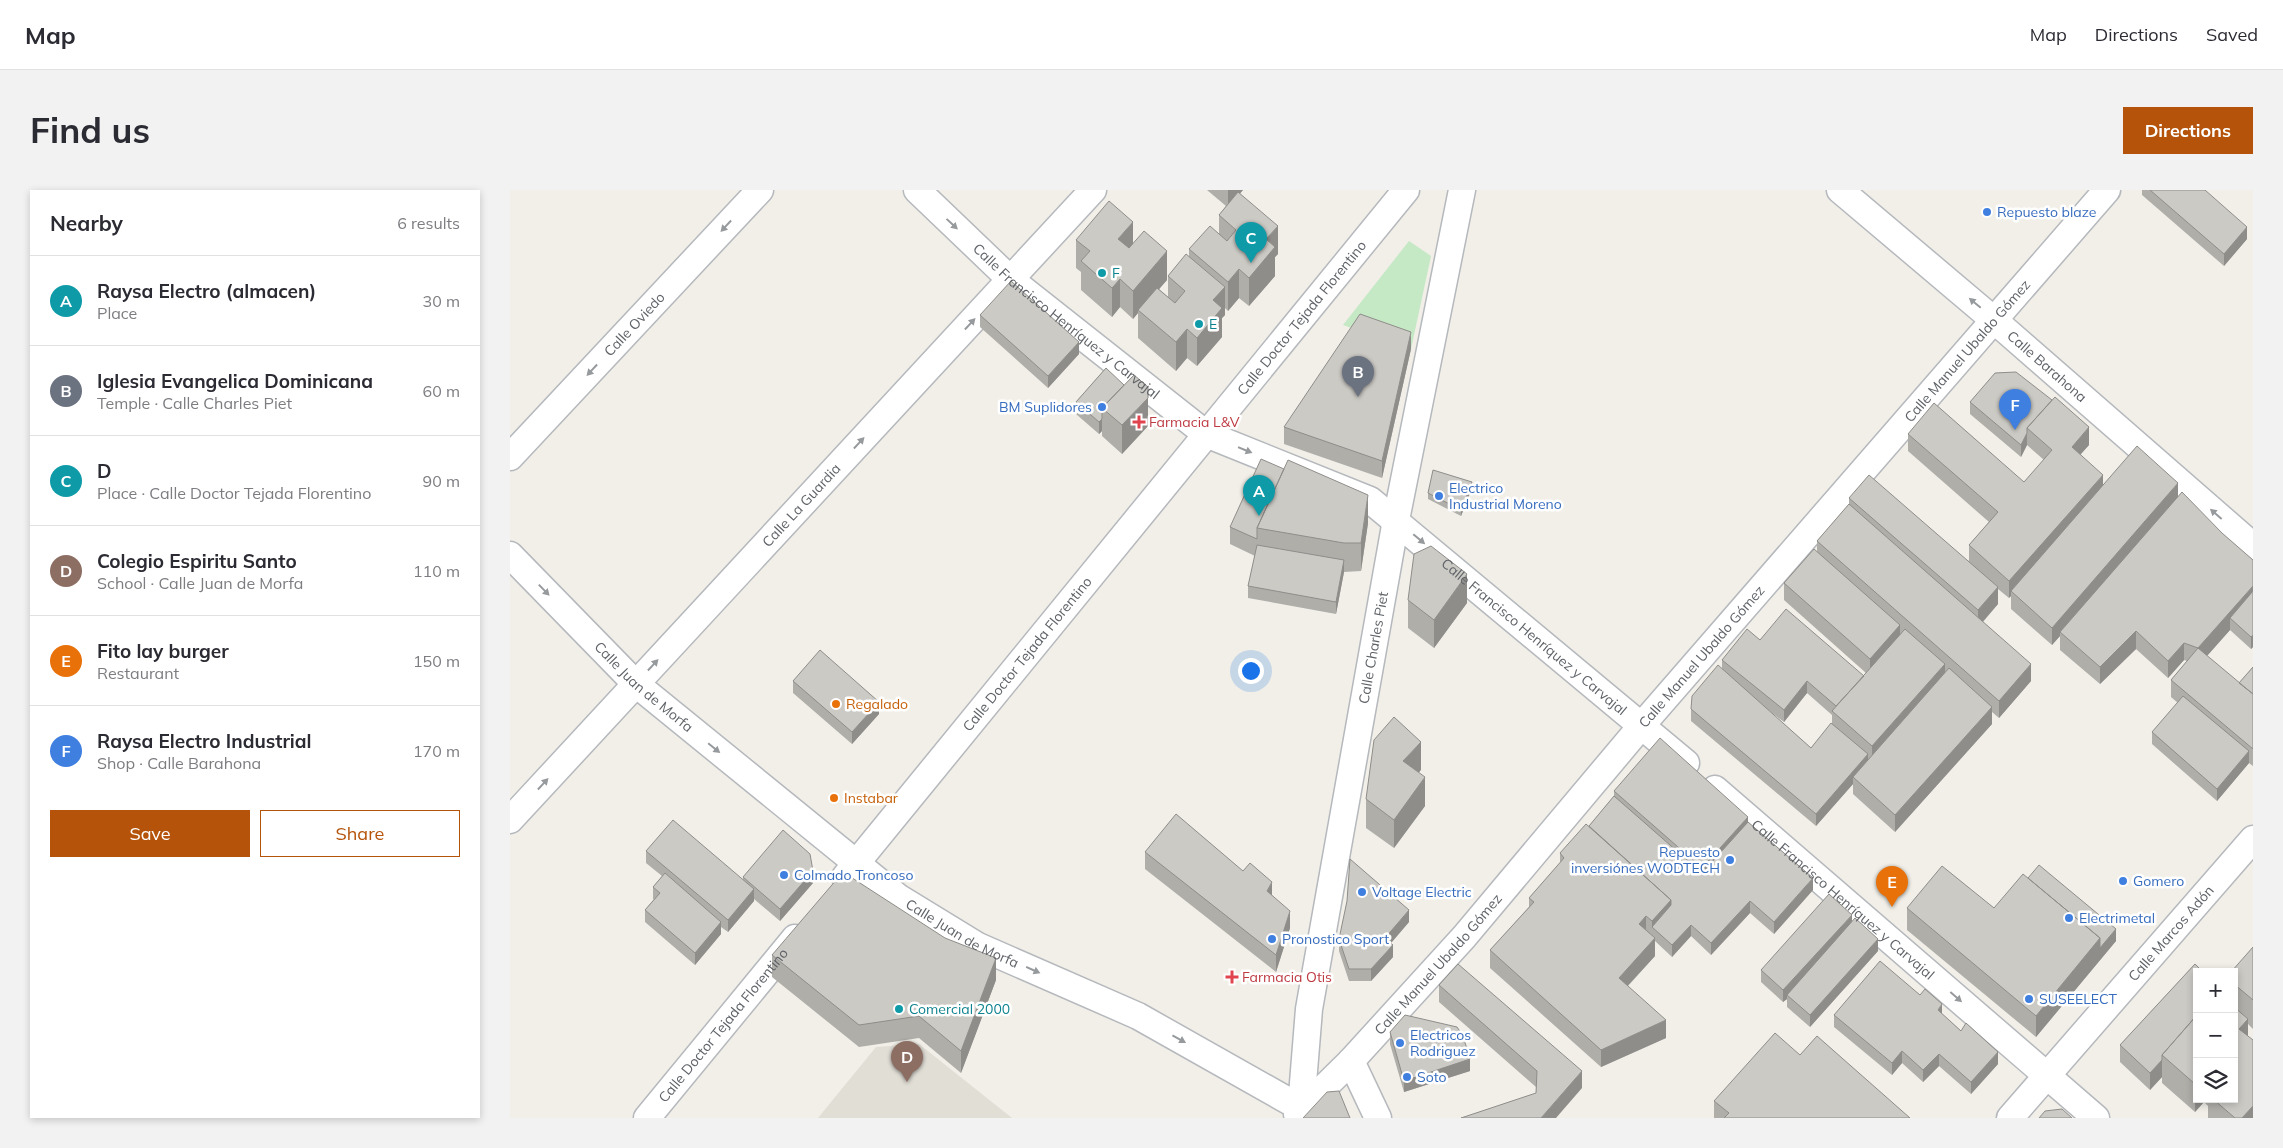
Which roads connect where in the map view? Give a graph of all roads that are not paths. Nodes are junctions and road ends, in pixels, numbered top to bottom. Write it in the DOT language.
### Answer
graph roads {
  1 [pos="760,190"];
  2 [pos="917,190"];
  3 [pos="1093,190"];
  4 [pos="1406,190"];
  5 [pos="1462,190"];
  6 [pos="1840,190"];
  7 [pos="2107,190"];
  8 [pos="1011,280"];
  9 [pos="1995,321"];
  10 [pos="1206,434"];
  11 [pos="510,457"];
  12 [pos="1396,520"];
  13 [pos="2253,546"];
  14 [pos="510,555"];
  15 [pos="636,684"];
  16 [pos="1642,725"];
  17 [pos="510,820"];
  18 [pos="2253,839"];
  19 [pos="856,863"];
  20 [pos="830,894"];
  21 [pos="811,917"];
  22 [pos="1351,1061"];
  23 [pos="2048,1077"];
  24 [pos="1297,1113"];
  25 [pos="647,1118"];
  26 [pos="1378,1118"];
  27 [pos="2010,1118"];
  28 [pos="2096,1118"];
  1 -- 11 [label="street, Calle Oviedo, one-way"];
  2 -- 8 [label="street, Calle Francisco Henríquez y Carvajal, one-way"];
  3 -- 8 [label="street, Calle La Guardia"];
  4 -- 10 [label="street, Calle Doctor Tejada Florentino"];
  5 -- 12 [label="street, Calle Charles Piet"];
  9 -- 6 [label="street, Calle Barahona, one-way"];
  7 -- 9 [label="street, Calle Manuel Ubaldo Gómez"];
  8 -- 10 [label="street, Calle Francisco Henríquez y Carvajal"];
  15 -- 8 [label="street, Calle La Guardia, one-way"];
  13 -- 9 [label="street, Calle Barahona, one-way"];
  9 -- 16 [label="street, Calle Manuel Ubaldo Gómez"];
  10 -- 12 [label="street, Calle Francisco Henríquez y Carvajal, one-way"];
  10 -- 19 [label="street, Calle Doctor Tejada Florentino"];
  12 -- 16 [label="street, Calle Francisco Henríquez y Carvajal, one-way"];
  12 -- 24 [label="street, Calle Charles Piet"];
  14 -- 15 [label="street, Calle Juan de Morfa, one-way"];
  17 -- 15 [label="street, Calle La Guardia, one-way"];
  15 -- 19 [label="street, Calle Juan de Morfa, one-way"];
  16 -- 22 [label="street, Calle Manuel Ubaldo Gómez"];
  16 -- 23 [label="street, Calle Francisco Henríquez y Carvajal, one-way"];
  18 -- 23 [label="street, Calle Marcos Adón"];
  19 -- 20 [label="street, Calle Doctor Tejada Florentino"];
  19 -- 24 [label="street, Calle Juan de Morfa, one-way"];
  21 -- 25 [label="street, Calle Doctor Tejada Florentino"];
  22 -- 24 [label="street, Calle Manuel Ubaldo Gómez"];
  22 -- 26 [label="street"];
  23 -- 27 [label="street, Calle Marcos Adón"];
  23 -- 28 [label="street, Calle Francisco Henríquez y Carvajal"];
}
